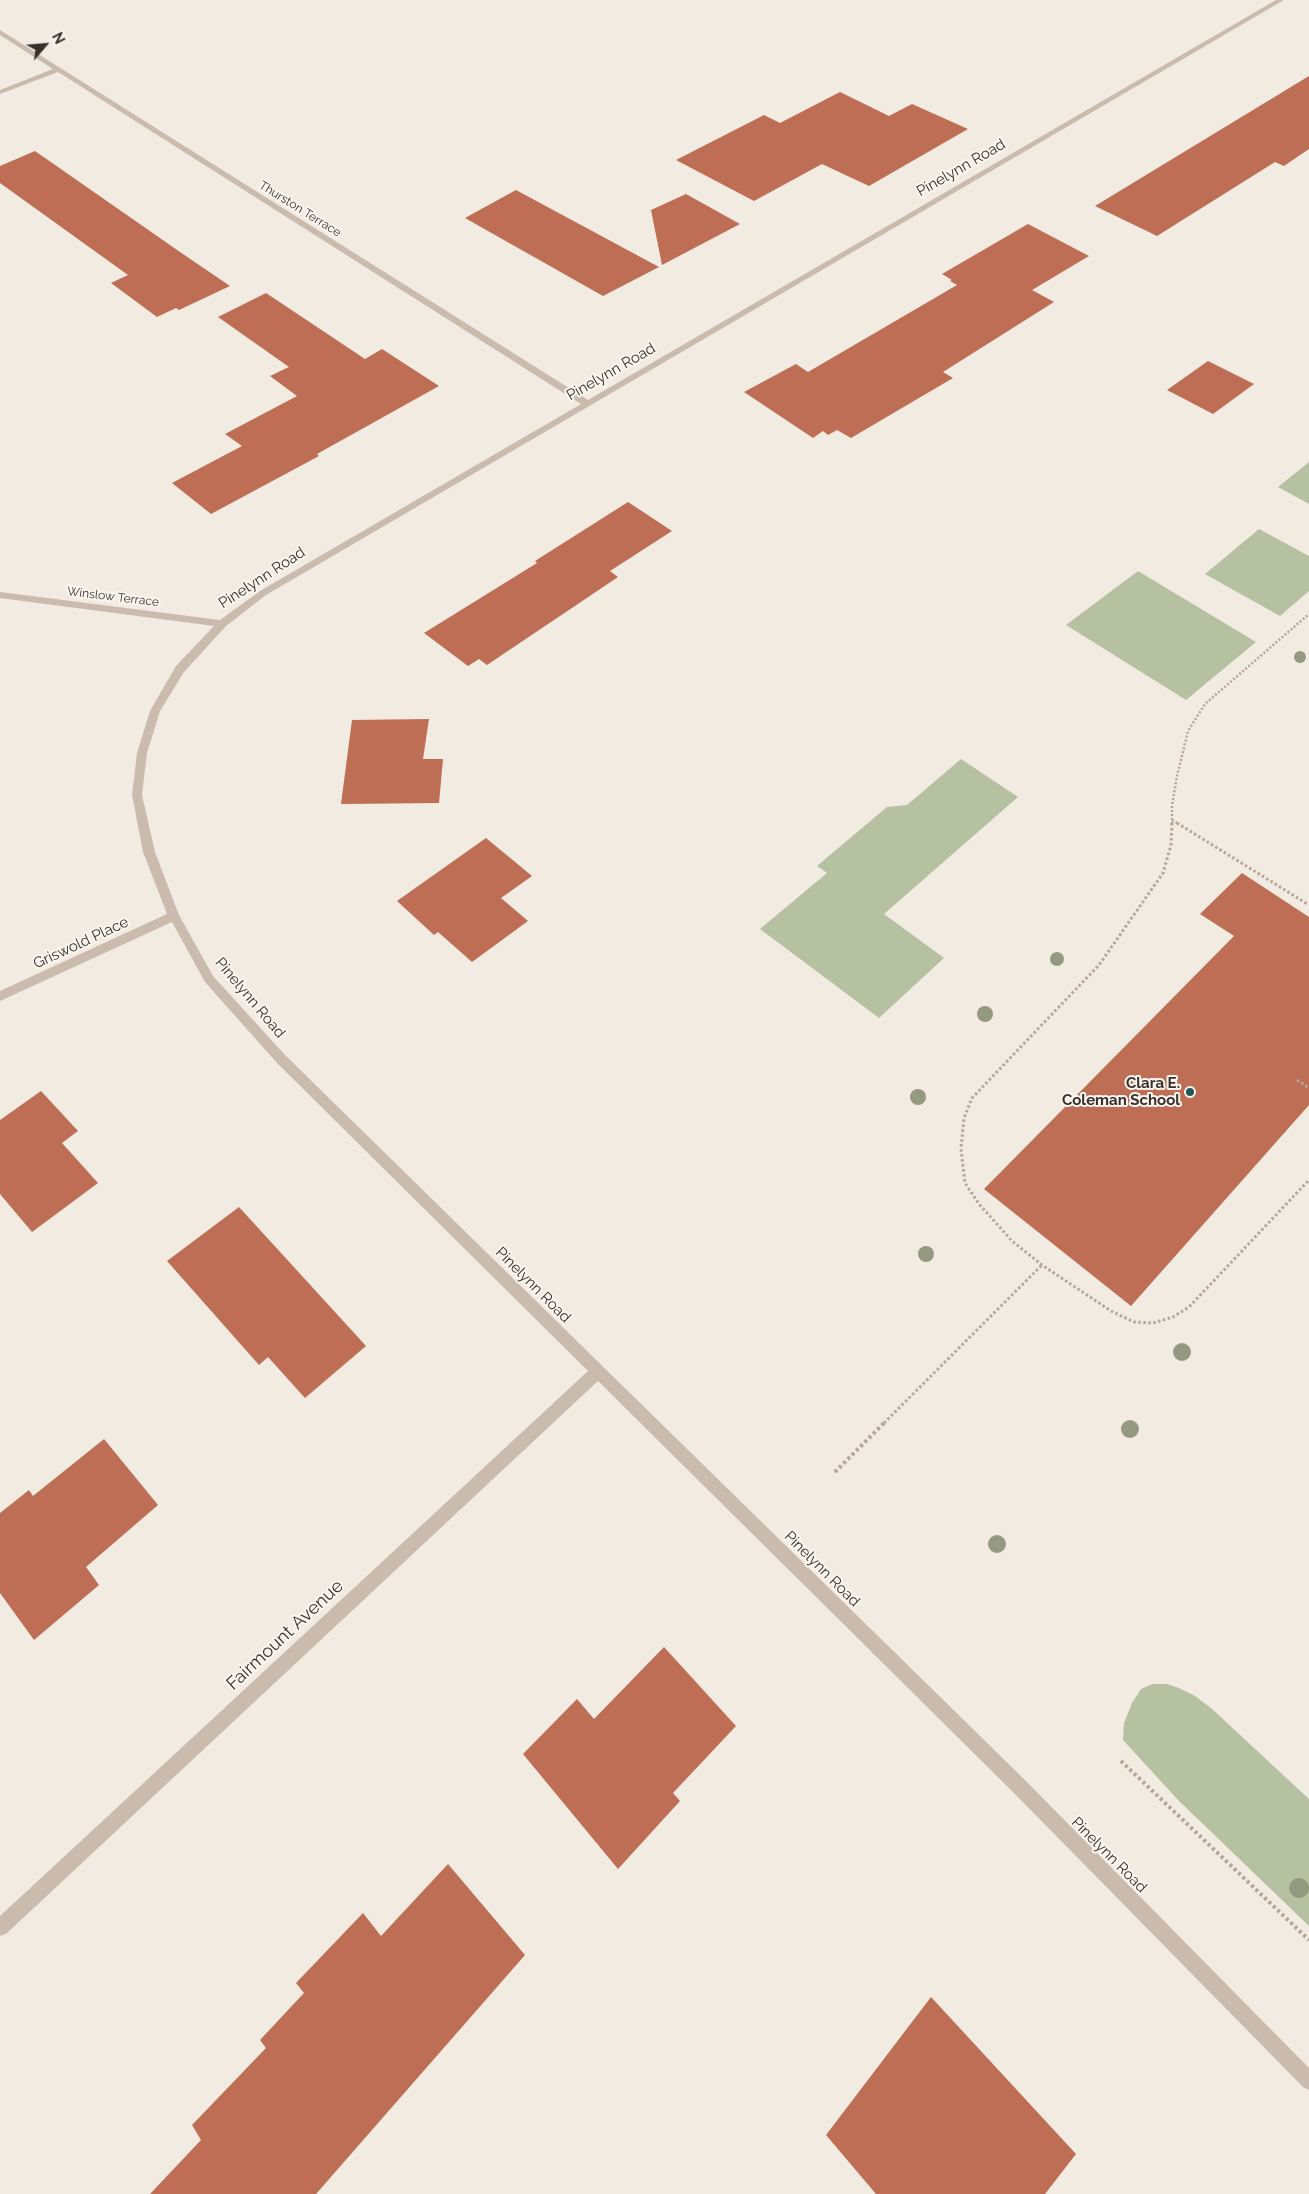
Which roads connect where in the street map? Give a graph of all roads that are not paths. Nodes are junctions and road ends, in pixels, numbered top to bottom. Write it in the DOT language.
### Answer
graph roads {
  1 [pos="1281,0"];
  2 [pos="0,32"];
  3 [pos="59,69"];
  4 [pos="0,92"];
  5 [pos="588,404"];
  6 [pos="0,595"];
  7 [pos="222,624"];
  8 [pos="174,916"];
  9 [pos="0,996"];
  10 [pos="598,1371"];
  11 [pos="0,1928"];
  12 [pos="1309,2081"];
  1 -- 5 [label="street, Pinelynn Road"];
  2 -- 3 [label="street, Thurston Terrace"];
  3 -- 4 [label="street"];
  3 -- 5 [label="street, Thurston Terrace"];
  5 -- 7 [label="street, Pinelynn Road"];
  6 -- 7 [label="street, Winslow Terrace"];
  7 -- 8 [label="street, Pinelynn Road"];
  8 -- 9 [label="street, Griswold Place"];
  8 -- 10 [label="street, Pinelynn Road"];
  10 -- 11 [label="street, Fairmount Avenue"];
  10 -- 12 [label="street, Pinelynn Road"];
}
